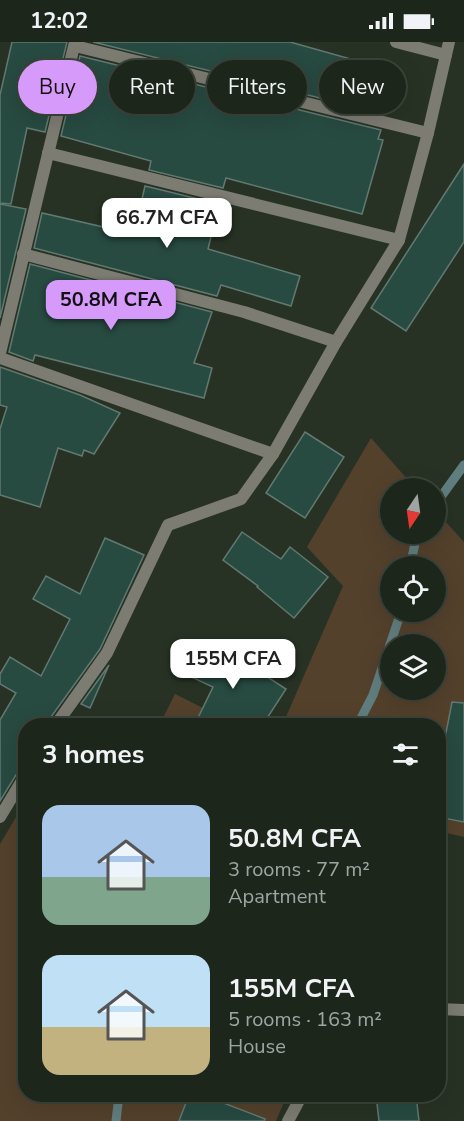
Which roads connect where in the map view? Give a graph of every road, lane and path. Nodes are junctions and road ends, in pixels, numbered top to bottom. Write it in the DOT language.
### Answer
graph roads {
  1 [pos="396,42"];
  2 [pos="75,44"];
  3 [pos="448,48"];
  4 [pos="428,133"];
  5 [pos="48,153"];
  6 [pos="399,240"];
  7 [pos="23,254"];
  8 [pos="336,342"];
  9 [pos="0,356"];
  10 [pos="273,454"];
  11 [pos="61,718"];
  12 [pos="18,787"];
  13 [pos="0,817"];
  14 [pos="446,1009"];
  15 [pos="464,1010"];
  16 [pos="298,1102"];
  17 [pos="288,1121"];
  1 -- 3 [label="street"];
  2 -- 4 [label="street"];
  2 -- 5 [label="street"];
  3 -- 4 [label="street"];
  4 -- 6 [label="street"];
  5 -- 6 [label="street"];
  5 -- 7 [label="street"];
  6 -- 8 [label="street"];
  7 -- 8 [label="street"];
  7 -- 9 [label="street"];
  8 -- 10 [label="street"];
  9 -- 10 [label="street"];
  10 -- 11 [label="street"];
  12 -- 13 [label="street"];
  14 -- 15 [label="street"];
  16 -- 17 [label="street"];
}
